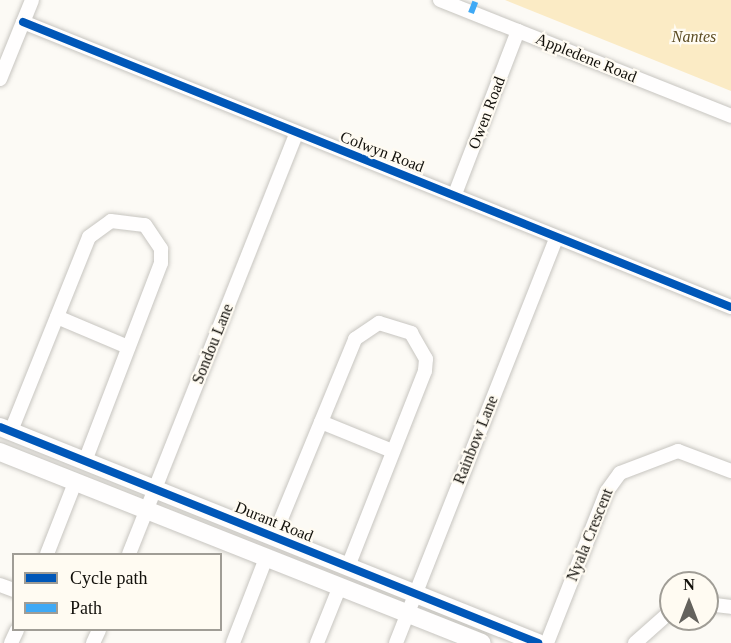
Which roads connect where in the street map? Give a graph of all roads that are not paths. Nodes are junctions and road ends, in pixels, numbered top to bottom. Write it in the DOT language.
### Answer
graph roads {
  1 [pos="32,0"];
  2 [pos="440,0"];
  3 [pos="23,22"];
  4 [pos="518,31"];
  5 [pos="0,79"];
  6 [pos="731,116"];
  7 [pos="296,134"];
  8 [pos="455,194"];
  9 [pos="556,238"];
  10 [pos="731,307"];
  11 [pos="57,317"];
  12 [pos="128,347"];
  13 [pos="321,422"];
  14 [pos="6,429"];
  15 [pos="392,452"];
  16 [pos="1,454"];
  17 [pos="85,461"];
  18 [pos="731,471"];
  19 [pos="76,480"];
  20 [pos="156,490"];
  21 [pos="148,509"];
  22 [pos="274,536"];
  23 [pos="48,553"];
  24 [pos="130,553"];
  25 [pos="266,558"];
  26 [pos="348,567"];
  27 [pos="340,586"];
  28 [pos="416,594"];
  29 [pos="408,612"];
  30 [pos="659,622"];
  31 [pos="233,643"];
  32 [pos="316,643"];
  33 [pos="396,643"];
  34 [pos="482,643"];
  35 [pos="538,643"];
  36 [pos="547,643"];
  37 [pos="635,643"];
  1 -- 3 [label="street"];
  2 -- 4 [label="street, Appledene Road"];
  3 -- 5 [label="street"];
  3 -- 7 [label="street, Colwyn Road"];
  4 -- 6 [label="street, Appledene Road"];
  4 -- 8 [label="street, Owen Road"];
  7 -- 8 [label="street, Colwyn Road"];
  7 -- 20 [label="street, Sondou Lane"];
  8 -- 9 [label="street, Colwyn Road"];
  9 -- 10 [label="street, Colwyn Road"];
  9 -- 28 [label="street, Rainbow Lane"];
  11 -- 12 [label="street"];
  11 -- 12 [label="street"];
  11 -- 14 [label="street"];
  12 -- 17 [label="street"];
  13 -- 15 [label="street"];
  13 -- 15 [label="street"];
  13 -- 22 [label="street"];
  14 -- 17 [label="street, Durant Road"];
  15 -- 26 [label="street"];
  16 -- 19 [label="street"];
  17 -- 20 [label="street, Durant Road"];
  18 -- 36 [label="street, Nyala Crescent"];
  19 -- 21 [label="street"];
  19 -- 23 [label="street"];
  20 -- 21 [label="street, Sondou Lane"];
  20 -- 22 [label="street, Durant Road"];
  21 -- 24 [label="street, Sondou Lane"];
  21 -- 25 [label="street"];
  22 -- 26 [label="street, Durant Road"];
  25 -- 27 [label="street"];
  25 -- 31 [label="street"];
  26 -- 28 [label="street, Durant Road"];
  27 -- 29 [label="street"];
  27 -- 32 [label="street"];
  28 -- 29 [label="street, Rainbow Lane"];
  28 -- 35 [label="street, Durant Road"];
  29 -- 33 [label="street, Rainbow Lane"];
  29 -- 34 [label="street"];
  30 -- 37 [label="street"];
}
